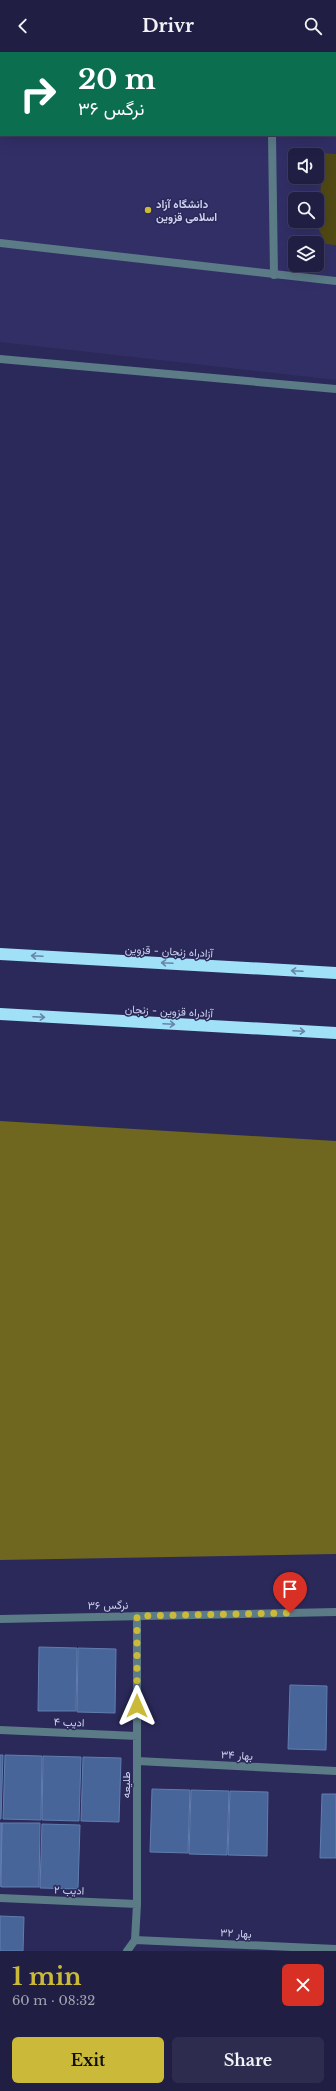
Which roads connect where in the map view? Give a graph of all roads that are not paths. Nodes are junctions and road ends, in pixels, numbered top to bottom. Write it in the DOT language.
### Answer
graph roads {
  1 [pos="272,136"];
  2 [pos="0,243"];
  3 [pos="274,275"];
  4 [pos="336,281"];
  5 [pos="0,359"];
  6 [pos="336,389"];
  7 [pos="0,954"];
  8 [pos="336,973"];
  9 [pos="0,1014"];
  10 [pos="336,1033"];
  11 [pos="336,1612"];
  12 [pos="137,1616"];
  13 [pos="0,1619"];
  14 [pos="0,1730"];
  15 [pos="137,1736"];
  16 [pos="137,1761"];
  17 [pos="336,1771"];
  18 [pos="0,1898"];
  19 [pos="137,1904"];
  20 [pos="135,1940"];
  21 [pos="336,1949"];
  22 [pos="127,1951"];
  1 -- 3 [label="street"];
  2 -- 3 [label="street"];
  3 -- 4 [label="street"];
  5 -- 6 [label="street"];
  8 -- 7 [label="highway, آزادراه زنجان - قزوین, one-way"];
  9 -- 10 [label="highway, آزادراه قزوین - زنجان, one-way"];
  11 -- 12 [label="street, نرگس ۳۶"];
  12 -- 13 [label="street, نرگس ۳۶"];
  12 -- 15 [label="street, طلیعه"];
  14 -- 15 [label="street, ادیب ۴"];
  15 -- 16 [label="street, طلیعه"];
  16 -- 17 [label="street, بهار ۳۴"];
  16 -- 19 [label="street, طلیعه"];
  18 -- 19 [label="street, ادیب ۲"];
  19 -- 20 [label="street, طلیعه"];
  20 -- 21 [label="street, بهار ۳۲"];
  20 -- 22 [label="street"];
}
